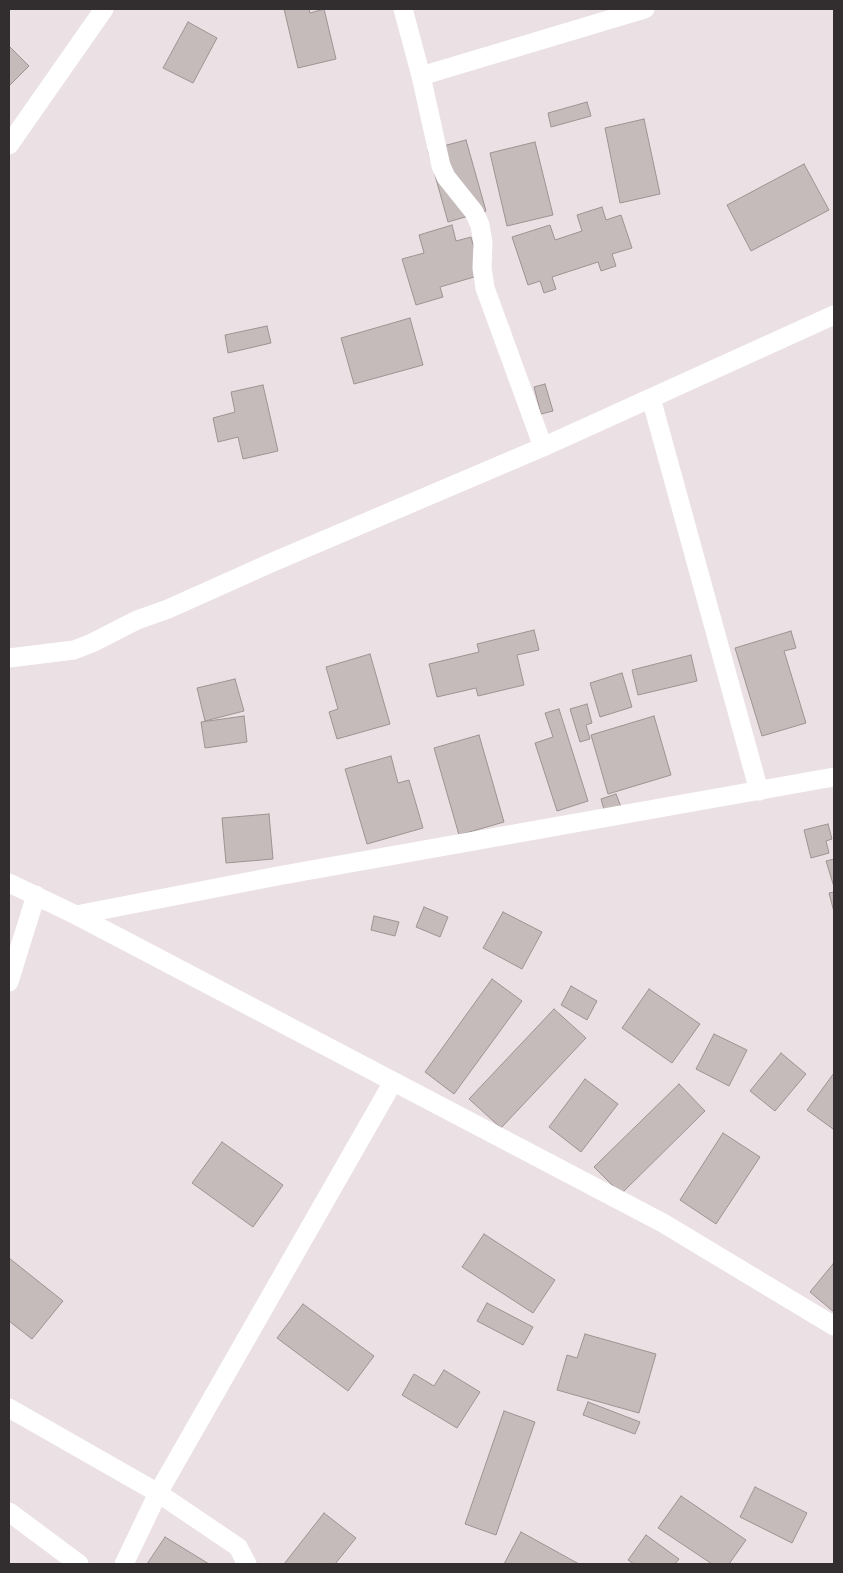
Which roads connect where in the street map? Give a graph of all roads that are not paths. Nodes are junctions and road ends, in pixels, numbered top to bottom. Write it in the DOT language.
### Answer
graph roads {
  1 [pos="104,9"];
  2 [pos="403,9"];
  3 [pos="645,9"];
  4 [pos="422,76"];
  5 [pos="9,145"];
  6 [pos="834,315"];
  7 [pos="651,398"];
  8 [pos="543,447"];
  9 [pos="9,658"];
  10 [pos="834,778"];
  11 [pos="759,791"];
  12 [pos="9,883"];
  13 [pos="36,895"];
  14 [pos="76,915"];
  15 [pos="9,982"];
  16 [pos="393,1082"];
  17 [pos="834,1326"];
  18 [pos="9,1408"];
  19 [pos="158,1493"];
  20 [pos="9,1512"];
  21 [pos="79,1564"];
  22 [pos="124,1564"];
  23 [pos="247,1564"];
  1 -- 5 [label="street"];
  2 -- 4 [label="street"];
  3 -- 4 [label="street"];
  4 -- 8 [label="street"];
  6 -- 7 [label="street"];
  7 -- 8 [label="street"];
  7 -- 11 [label="street"];
  8 -- 9 [label="street"];
  10 -- 11 [label="street"];
  11 -- 14 [label="street"];
  12 -- 13 [label="street"];
  13 -- 14 [label="street"];
  13 -- 15 [label="street"];
  14 -- 16 [label="street"];
  16 -- 17 [label="street"];
  16 -- 19 [label="street"];
  18 -- 19 [label="street"];
  19 -- 22 [label="street"];
  19 -- 23 [label="street"];
  20 -- 21 [label="street"];
}
